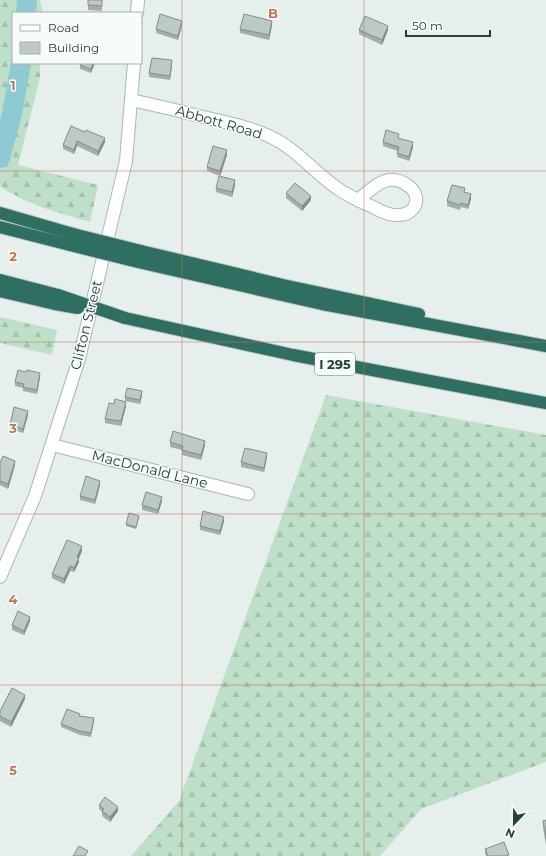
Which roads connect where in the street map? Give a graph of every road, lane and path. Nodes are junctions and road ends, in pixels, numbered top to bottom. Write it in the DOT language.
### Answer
graph roads {
  1 [pos="138,0"];
  2 [pos="137,12"];
  3 [pos="134,64"];
  4 [pos="131,100"];
  5 [pos="358,200"];
  6 [pos="0,213"];
  7 [pos="0,228"];
  8 [pos="72,240"];
  9 [pos="140,257"];
  10 [pos="0,280"];
  11 [pos="0,291"];
  12 [pos="56,299"];
  13 [pos="546,339"];
  14 [pos="546,346"];
  15 [pos="546,404"];
  16 [pos="52,445"];
  17 [pos="248,494"];
  18 [pos="0,577"];
  1 -- 2 [label="street"];
  3 -- 4 [label="street, Clifton Street"];
  4 -- 5 [label="street, Abbott Road"];
  4 -- 16 [label="street, Clifton Street"];
  6 -- 8 [label="highway"];
  7 -- 8 [label="highway"];
  8 -- 9 [label="highway, bridge"];
  9 -- 13 [label="highway"];
  9 -- 14 [label="highway"];
  10 -- 12 [label="highway"];
  11 -- 12 [label="highway"];
  12 -- 15 [label="highway, I 295, bridge"];
  16 -- 17 [label="street, MacDonald Lane"];
  16 -- 18 [label="street, Clifton Street"];
}
